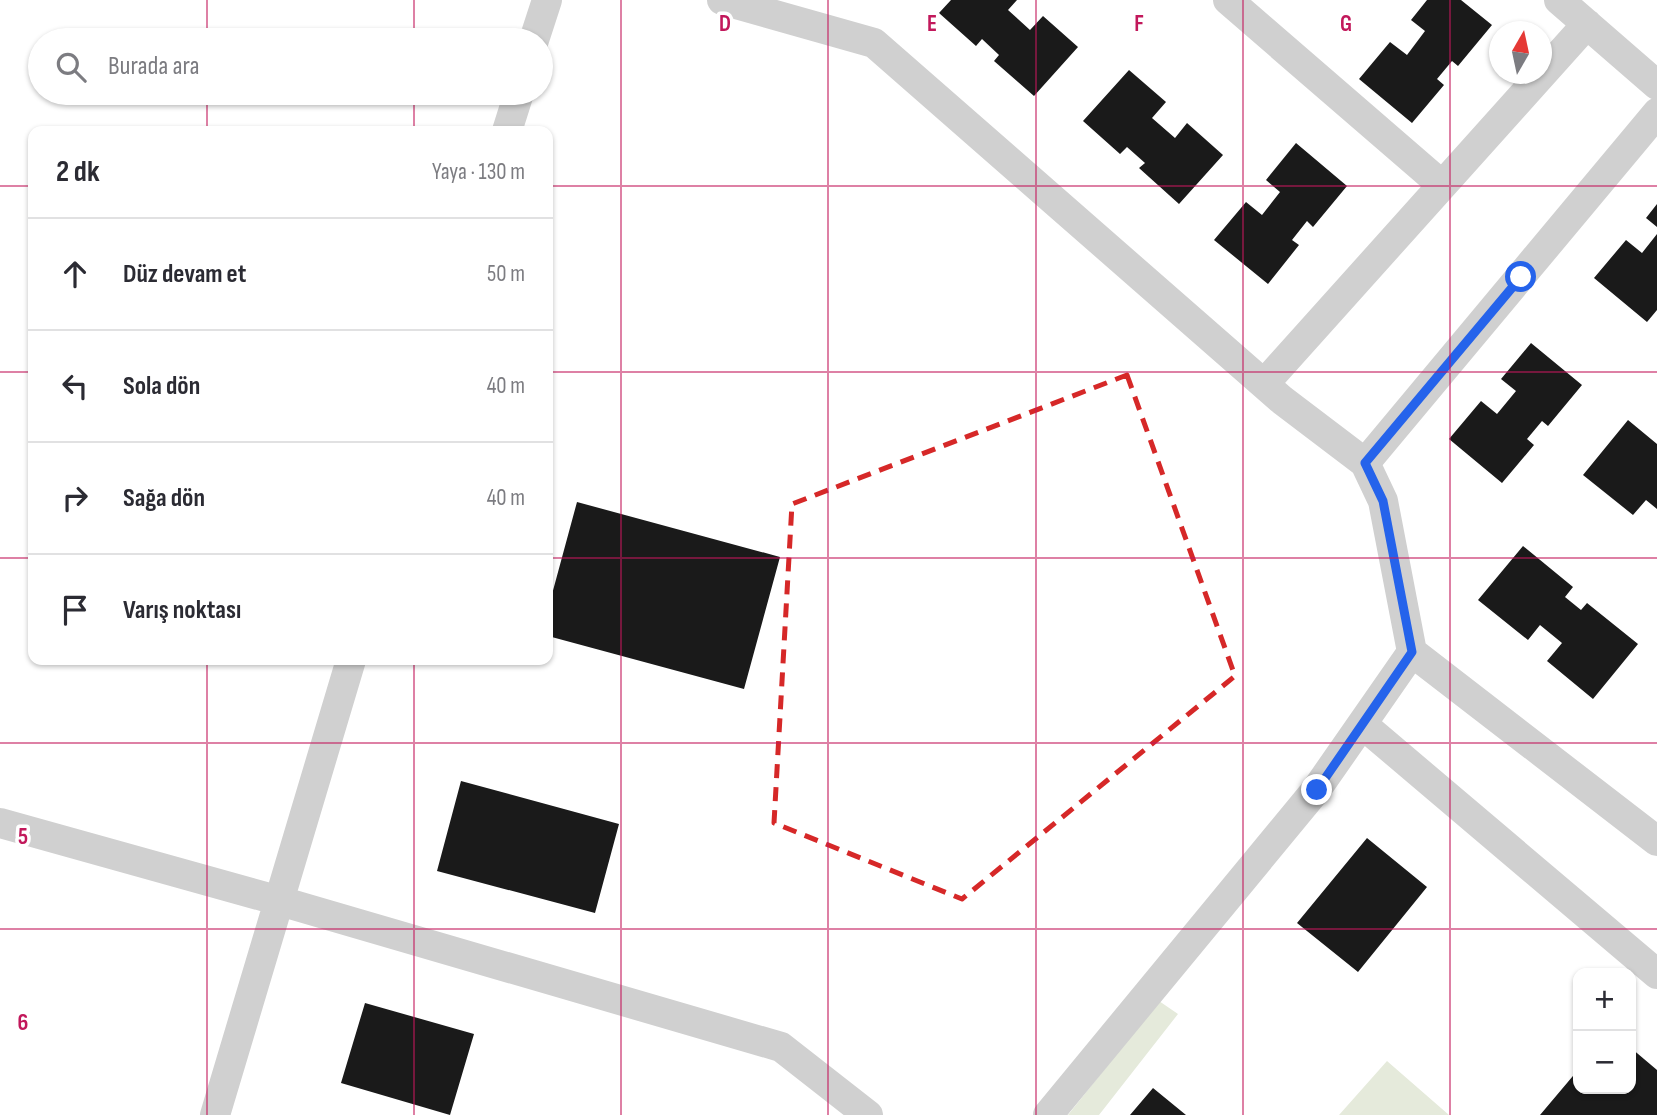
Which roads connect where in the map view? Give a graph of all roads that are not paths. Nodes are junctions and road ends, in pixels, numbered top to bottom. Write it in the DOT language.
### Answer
graph roads {
  1 [pos="547,0"];
  2 [pos="722,0"];
  3 [pos="1228,0"];
  4 [pos="1559,0"];
  5 [pos="762,5"];
  6 [pos="1587,24"];
  7 [pos="538,28"];
  8 [pos="1657,85"];
  9 [pos="515,105"];
  10 [pos="1657,113"];
  11 [pos="509,126"];
  12 [pos="1442,185"];
  13 [pos="1264,384"];
  14 [pos="1365,463"];
  15 [pos="1412,652"];
  16 [pos="350,665"];
  17 [pos="1362,724"];
  18 [pos="0,823"];
  19 [pos="1657,841"];
  20 [pos="280,901"];
  21 [pos="1657,974"];
  22 [pos="215,1115"];
  23 [pos="868,1115"];
  24 [pos="1048,1115"];
  1 -- 7 [label="street"];
  2 -- 5 [label="street"];
  3 -- 12 [label="street"];
  4 -- 6 [label="street"];
  5 -- 13 [label="street"];
  6 -- 8 [label="street"];
  6 -- 12 [label="street"];
  9 -- 11 [label="street"];
  10 -- 14 [label="street"];
  12 -- 13 [label="street"];
  13 -- 14 [label="street"];
  14 -- 15 [label="street"];
  15 -- 17 [label="street"];
  15 -- 19 [label="street"];
  16 -- 20 [label="street"];
  17 -- 21 [label="street"];
  17 -- 24 [label="street"];
  18 -- 20 [label="street"];
  20 -- 22 [label="street"];
  20 -- 23 [label="street"];
}
